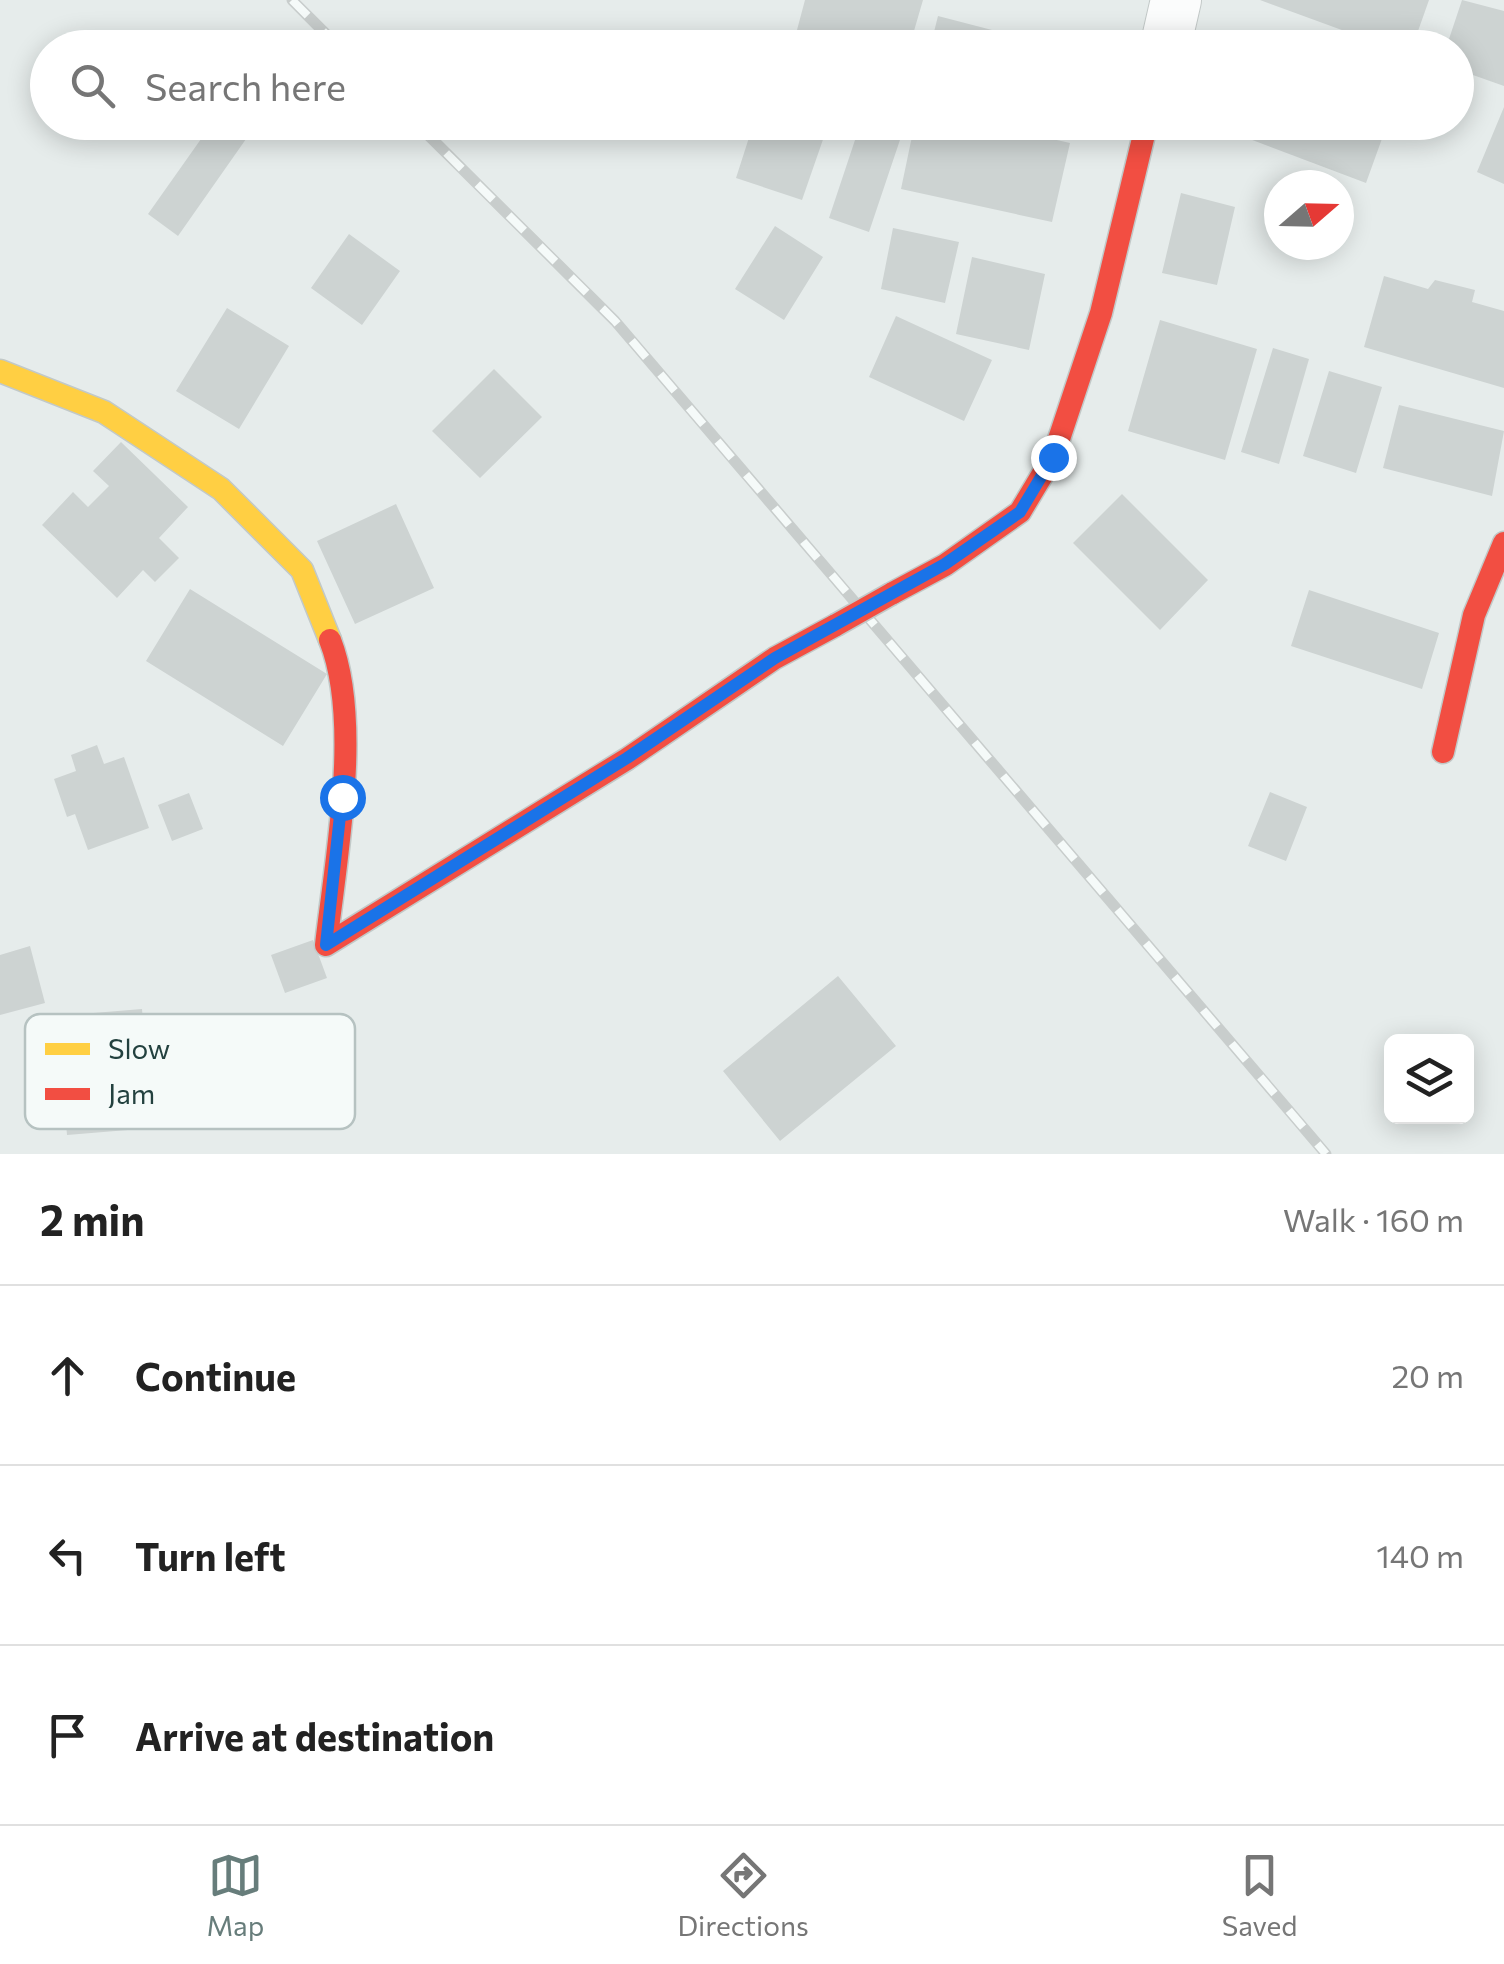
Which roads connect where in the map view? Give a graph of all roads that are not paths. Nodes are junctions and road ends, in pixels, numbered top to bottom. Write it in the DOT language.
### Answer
graph roads {
  1 [pos="1176,0"];
  2 [pos="1169,30"];
  3 [pos="1143,140"];
  4 [pos="0,372"];
  5 [pos="1504,544"];
  6 [pos="1443,752"];
  1 -- 2 [label="street"];
  3 -- 4 [label="street, bridge"];
  5 -- 6 [label="street"];
}
